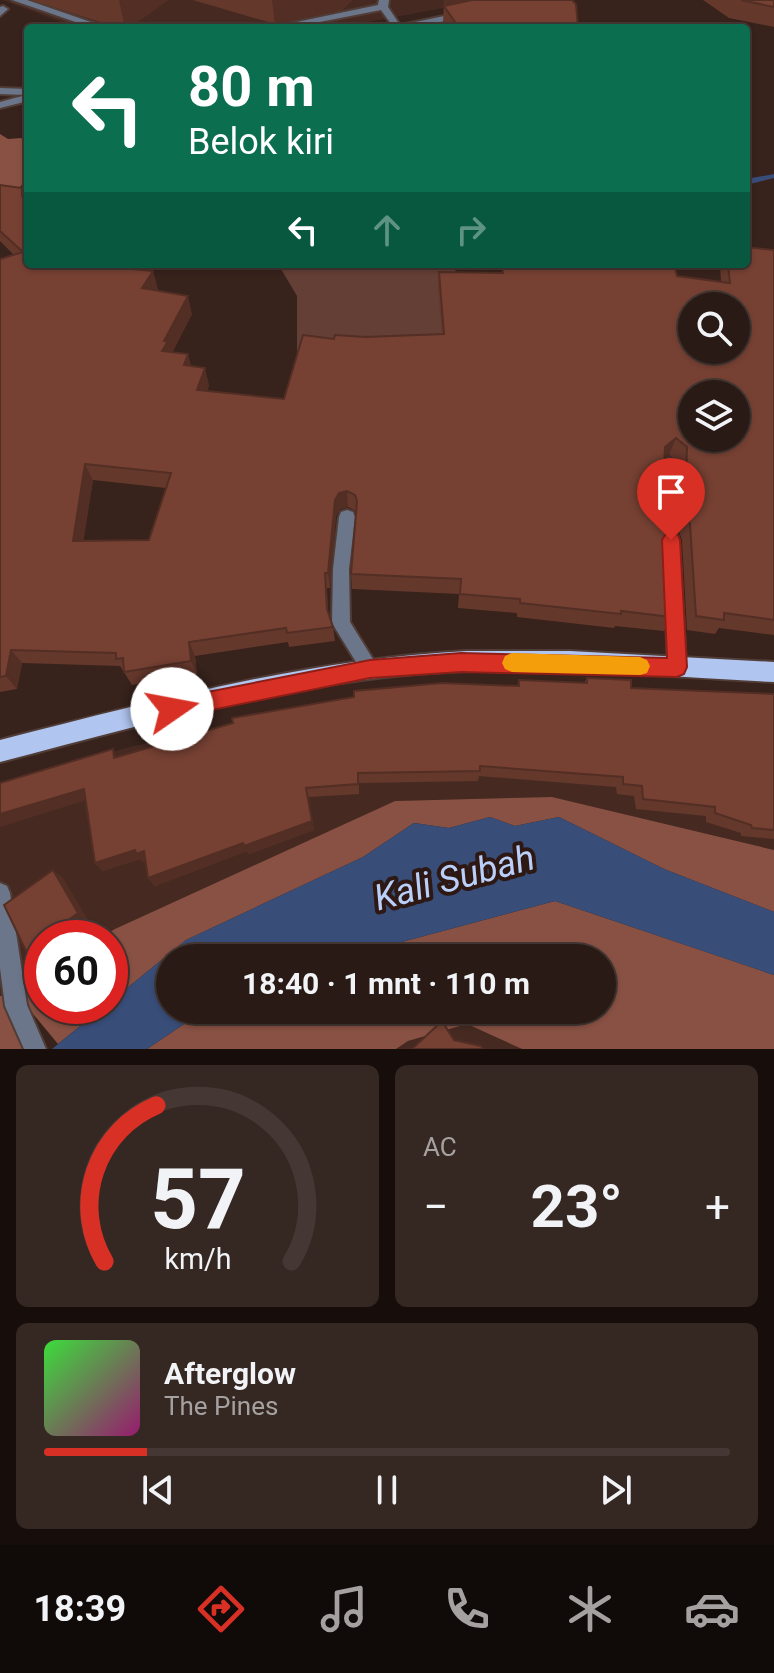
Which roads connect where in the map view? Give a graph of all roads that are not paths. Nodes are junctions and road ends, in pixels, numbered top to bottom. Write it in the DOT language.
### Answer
graph roads {
  1 [pos="17,0"];
  2 [pos="383,3"];
  3 [pos="482,11"];
  4 [pos="91,24"];
  5 [pos="291,24"];
  6 [pos="394,24"];
  7 [pos="411,24"];
  8 [pos="0,91"];
  9 [pos="24,92"];
  10 [pos="24,99"];
  11 [pos="0,105"];
  12 [pos="669,464"];
  13 [pos="347,517"];
  14 [pos="677,667"];
  15 [pos="370,669"];
  16 [pos="774,672"];
  17 [pos="0,751"];
  18 [pos="1,903"];
  19 [pos="35,1049"];
  1 -- 4 [label="street"];
  2 -- 5 [label="street"];
  2 -- 6 [label="street"];
  3 -- 7 [label="street"];
  8 -- 9 [label="street"];
  10 -- 11 [label="street"];
  12 -- 14 [label="street"];
  13 -- 15 [label="street"];
  14 -- 15 [label="main road"];
  14 -- 16 [label="main road"];
  15 -- 17 [label="main road"];
  18 -- 19 [label="street"];
}
